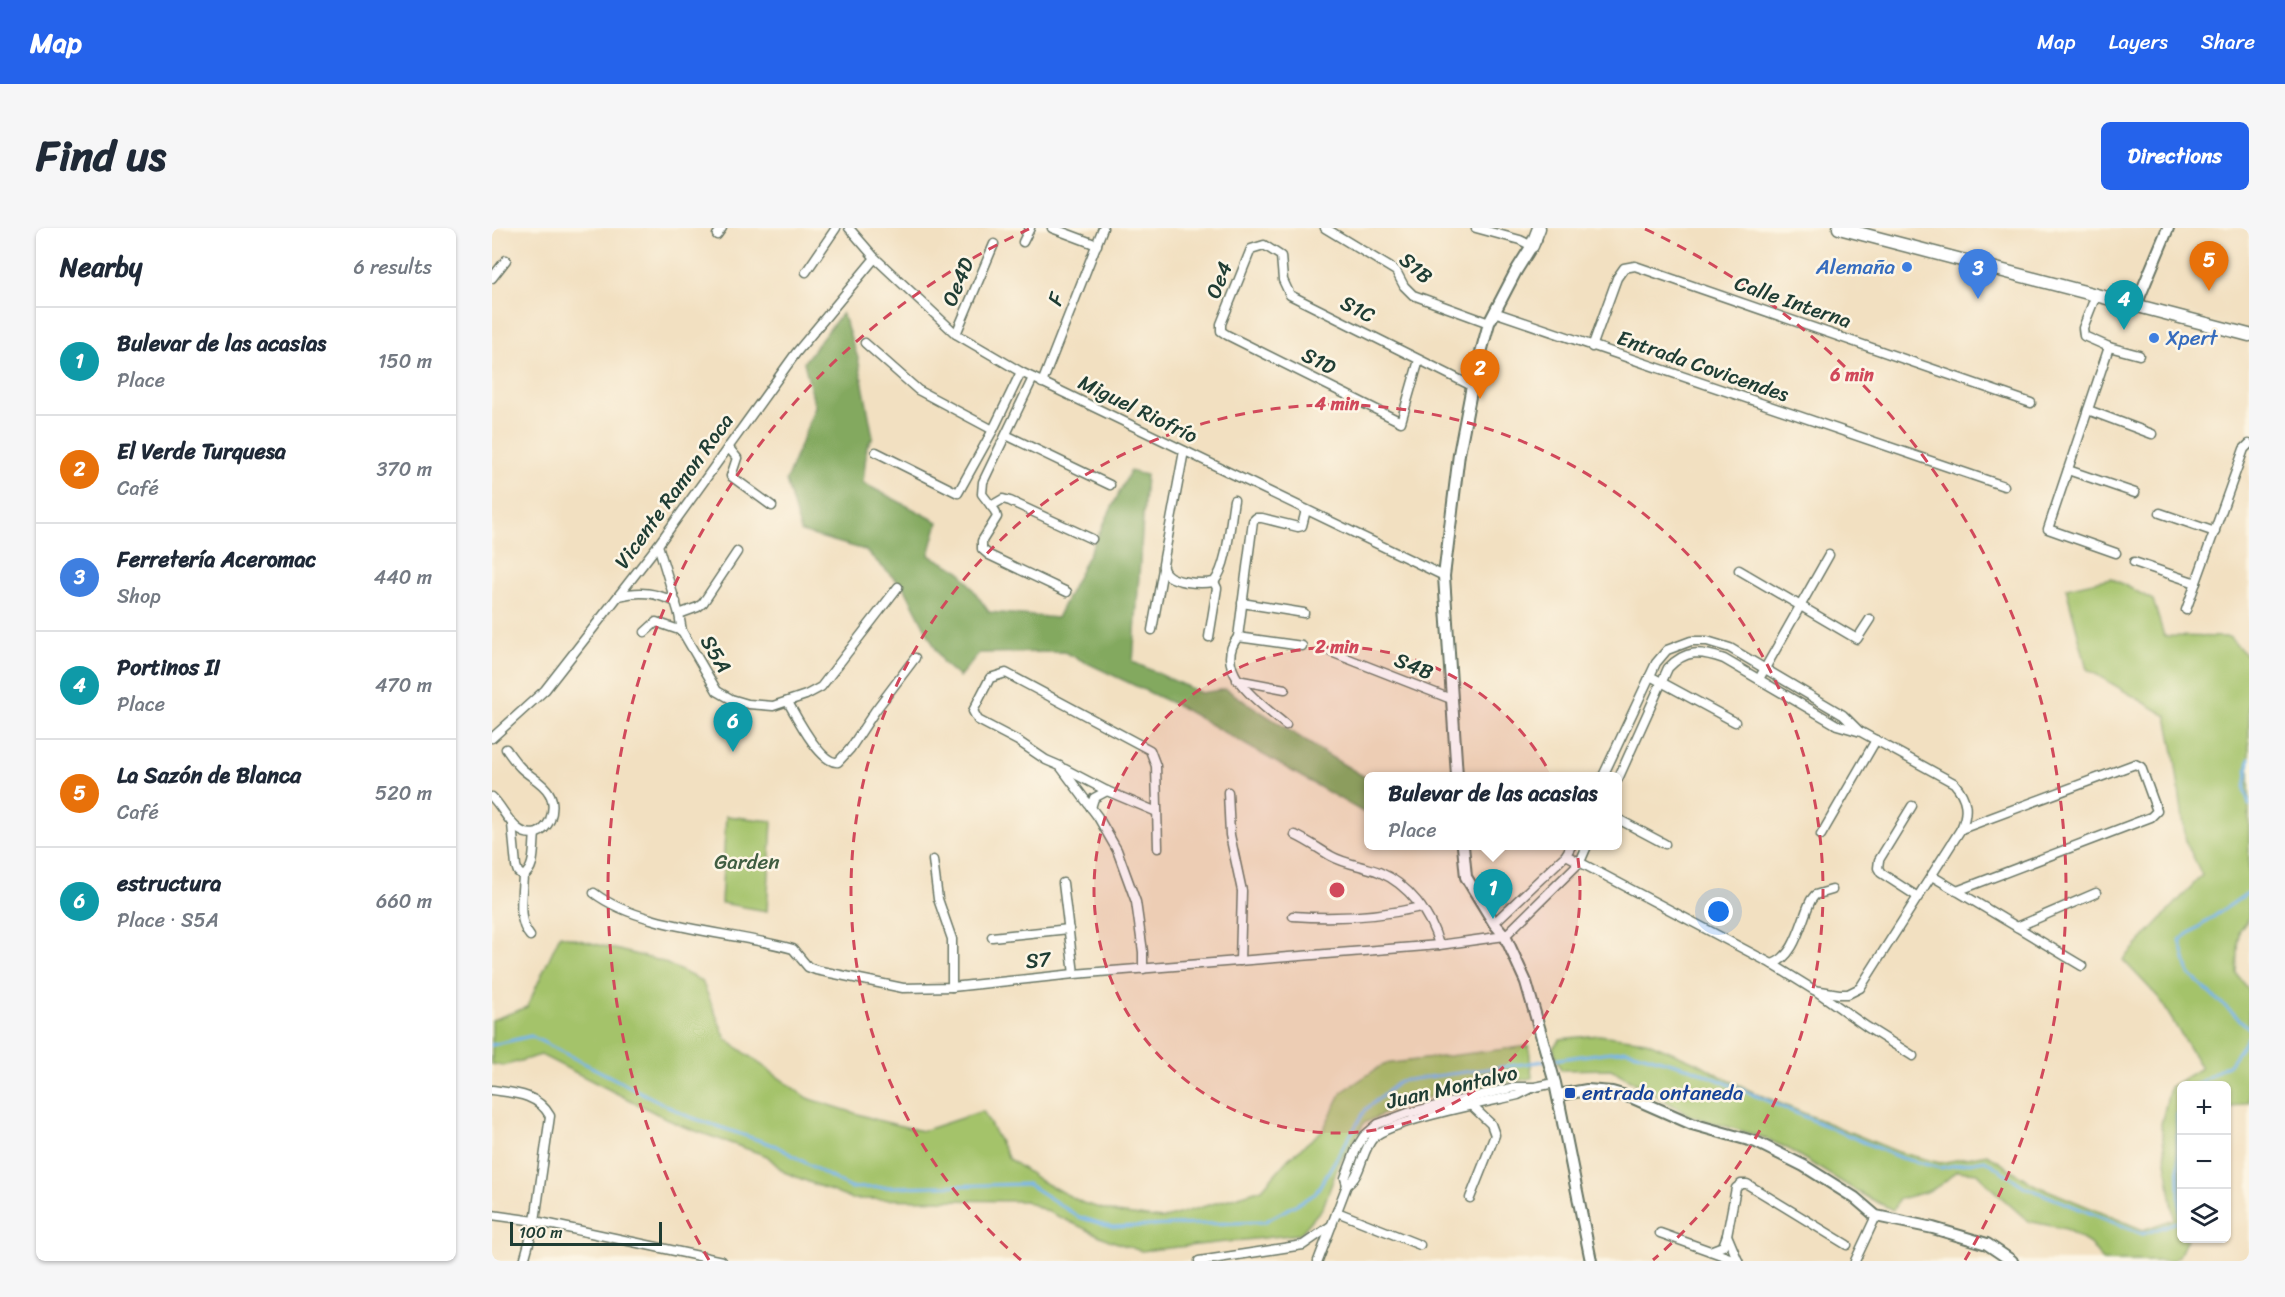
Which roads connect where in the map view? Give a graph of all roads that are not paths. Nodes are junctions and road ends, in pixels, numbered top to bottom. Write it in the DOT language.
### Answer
graph roads {
  1 [pos="836,228"];
  2 [pos="849,228"];
  3 [pos="1030,228"];
  4 [pos="1052,228"];
  5 [pos="1103,228"];
  6 [pos="1325,228"];
  7 [pos="1476,228"];
  8 [pos="1541,228"];
  9 [pos="1839,228"];
  10 [pos="2168,228"];
  11 [pos="1023,242"];
  12 [pos="994,244"];
  13 [pos="1097,245"];
  14 [pos="1256,246"];
  15 [pos="1532,246"];
  16 [pos="876,258"];
  17 [pos="506,260"];
  18 [pos="806,272"];
  19 [pos="492,278"];
  20 [pos="2096,295"];
  21 [pos="2136,305"];
  22 [pos="1491,318"];
  23 [pos="1221,331"];
  24 [pos="956,334"];
  25 [pos="2249,335"];
  26 [pos="865,343"];
  27 [pos="1592,347"];
  28 [pos="2109,347"];
  29 [pos="2139,355"];
  30 [pos="1419,360"];
  31 [pos="1021,372"];
  32 [pos="1033,378"];
  33 [pos="1042,383"];
  34 [pos="1472,386"];
  35 [pos="2031,403"];
  36 [pos="2088,410"];
  37 [pos="993,430"];
  38 [pos="2152,434"];
  39 [pos="1006,435"];
  40 [pos="2249,444"];
  41 [pos="729,447"];
  42 [pos="1184,451"];
  43 [pos="876,452"];
  44 [pos="2068,470"];
  45 [pos="1110,485"];
  46 [pos="2004,486"];
  47 [pos="2134,493"];
  48 [pos="1234,500"];
  49 [pos="772,506"];
  50 [pos="991,506"];
  51 [pos="1306,510"];
  52 [pos="2160,513"];
  53 [pos="2215,532"];
  54 [pos="1092,539"];
  55 [pos="658,545"];
  56 [pos="737,552"];
  57 [pos="2116,553"];
  58 [pos="1829,555"];
  59 [pos="2134,562"];
  60 [pos="1163,568"];
  61 [pos="1739,570"];
  62 [pos="1443,576"];
  63 [pos="1214,582"];
  64 [pos="2196,584"];
  65 [pos="898,587"];
  66 [pos="1067,592"];
  67 [pos="618,596"];
  68 [pos="676,602"];
  69 [pos="1242,603"];
  70 [pos="1800,606"];
  71 [pos="2186,610"];
  72 [pos="1304,613"];
  73 [pos="679,614"];
  74 [pos="1870,619"];
  75 [pos="1152,630"];
  76 [pos="682,631"];
  77 [pos="645,633"];
  78 [pos="1209,636"];
  79 [pos="1238,637"];
  80 [pos="1302,646"];
  81 [pos="1331,652"];
  82 [pos="915,657"];
  83 [pos="1766,669"];
  84 [pos="1650,676"];
  85 [pos="1759,679"];
  86 [pos="1236,680"];
  87 [pos="1662,681"];
  88 [pos="1794,686"];
  89 [pos="1285,689"];
  90 [pos="1787,696"];
  91 [pos="1451,699"];
  92 [pos="788,702"];
  93 [pos="1736,722"];
  94 [pos="1286,725"];
  95 [pos="1861,732"];
  96 [pos="492,738"];
  97 [pos="1621,738"];
  98 [pos="1876,740"];
  99 [pos="1634,743"];
  100 [pos="506,749"];
  101 [pos="1060,766"];
  102 [pos="1457,772"];
  103 [pos="1605,772"];
  104 [pos="1620,772"];
  105 [pos="1107,791"];
  106 [pos="1228,792"];
  107 [pos="492,797"];
  108 [pos="1911,806"];
  109 [pos="1091,808"];
  110 [pos="1157,812"];
  111 [pos="1622,822"];
  112 [pos="512,824"];
  113 [pos="1961,829"];
  114 [pos="535,834"];
  115 [pos="1295,835"];
  116 [pos="1821,835"];
  117 [pos="1665,844"];
  118 [pos="1158,848"];
  119 [pos="1463,850"];
  120 [pos="1568,850"];
  121 [pos="1585,850"];
  122 [pos="1566,855"];
  123 [pos="933,860"];
  124 [pos="1580,862"];
  125 [pos="523,876"];
  126 [pos="1932,876"];
  127 [pos="1063,883"];
  128 [pos="1832,890"];
  129 [pos="1957,891"];
  130 [pos="594,893"];
  131 [pos="2096,893"];
  132 [pos="1918,897"];
  133 [pos="1420,907"];
  134 [pos="1293,916"];
  135 [pos="1494,923"];
  136 [pos="2017,927"];
  137 [pos="1069,929"];
  138 [pos="530,936"];
  139 [pos="1505,936"];
  140 [pos="992,937"];
  141 [pos="1439,945"];
  142 [pos="1240,961"];
  143 [pos="1772,964"];
  144 [pos="2082,966"];
  145 [pos="1143,969"];
  146 [pos="1074,974"];
  147 [pos="952,987"];
  148 [pos="1814,990"];
  149 [pos="1913,1056"];
  150 [pos="1554,1078"];
  151 [pos="1535,1087"];
  152 [pos="492,1090"];
  153 [pos="1558,1095"];
  154 [pos="1472,1106"];
  155 [pos="1347,1185"];
  156 [pos="1470,1198"];
  157 [pos="1337,1212"];
  158 [pos="492,1215"];
  159 [pos="1876,1216"];
  160 [pos="535,1221"];
  161 [pos="1333,1224"];
  162 [pos="1660,1233"];
  163 [pos="1727,1235"];
  164 [pos="1420,1245"];
  165 [pos="1847,1245"];
  166 [pos="1710,1251"];
  167 [pos="524,1261"];
  168 [pos="722,1261"];
  169 [pos="1199,1261"];
  170 [pos="1318,1261"];
  171 [pos="1591,1261"];
  172 [pos="1738,1261"];
  173 [pos="1855,1261"];
  174 [pos="2012,1261"];
  1 -- 18 [label="street"];
  2 -- 16 [label="street, Miguel Riofrío"];
  3 -- 11 [label="street"];
  4 -- 13 [label="street"];
  5 -- 13 [label="street, F"];
  6 -- 22 [label="street, S1B"];
  7 -- 15 [label="street"];
  8 -- 15 [label="main road"];
  9 -- 20 [label="main road"];
  10 -- 21 [label="street"];
  12 -- 24 [label="street, Oe4D"];
  13 -- 33 [label="street, F"];
  14 -- 23 [label="street, Oe4"];
  14 -- 30 [label="street, S1C"];
  15 -- 22 [label="street"];
  16 -- 24 [label="street, Miguel Riofrío"];
  16 -- 41 [label="street, Vicente Ramon Roca"];
  17 -- 19 [label="street"];
  20 -- 21 [label="main road"];
  20 -- 28 [label="street"];
  21 -- 25 [label="main road"];
  22 -- 27 [label="street, Entrada Covicendes"];
  22 -- 34 [label="street"];
  23 -- 30 [label="street, S1D"];
  24 -- 31 [label="street, Miguel Riofrío"];
  26 -- 37 [label="street"];
  27 -- 35 [label="street, Calle Interna"];
  27 -- 46 [label="street, Entrada Covicendes"];
  28 -- 29 [label="street"];
  28 -- 36 [label="street"];
  30 -- 34 [label="street, S1C"];
  31 -- 32 [label="street, Miguel Riofrío"];
  31 -- 37 [label="street"];
  32 -- 33 [label="street, Miguel Riofrío"];
  32 -- 39 [label="street"];
  33 -- 42 [label="street, Miguel Riofrío"];
  34 -- 62 [label="street"];
  36 -- 38 [label="street"];
  36 -- 44 [label="street"];
  37 -- 43 [label="street"];
  39 -- 45 [label="street"];
  39 -- 50 [label="street"];
  40 -- 53 [label="street"];
  41 -- 49 [label="street"];
  41 -- 55 [label="street, Vicente Ramon Roca"];
  42 -- 51 [label="street, Miguel Riofrío"];
  42 -- 60 [label="street"];
  44 -- 47 [label="street"];
  44 -- 57 [label="street"];
  48 -- 63 [label="street"];
  50 -- 54 [label="street"];
  50 -- 66 [label="street"];
  51 -- 62 [label="street, Miguel Riofrío"];
  51 -- 69 [label="street"];
  52 -- 53 [label="street"];
  53 -- 64 [label="street"];
  55 -- 67 [label="street, Vicente Ramon Roca"];
  55 -- 68 [label="street, S5A"];
  56 -- 73 [label="street"];
  58 -- 70 [label="street"];
  59 -- 64 [label="street"];
  60 -- 63 [label="street"];
  60 -- 75 [label="street"];
  61 -- 70 [label="street"];
  62 -- 91 [label="street"];
  63 -- 78 [label="street"];
  64 -- 71 [label="street"];
  65 -- 92 [label="street, S5A"];
  67 -- 68 [label="street"];
  67 -- 96 [label="street, Vicente Ramon Roca"];
  68 -- 73 [label="street, S5A"];
  69 -- 72 [label="street"];
  69 -- 79 [label="street"];
  70 -- 74 [label="street"];
  70 -- 83 [label="street"];
  73 -- 76 [label="street, S5A"];
  76 -- 77 [label="street"];
  76 -- 92 [label="street, S5A"];
  79 -- 80 [label="street"];
  79 -- 86 [label="street"];
  81 -- 91 [label="street, S4B"];
  82 -- 92 [label="street"];
  83 -- 84 [label="street"];
  83 -- 85 [label="street"];
  83 -- 88 [label="street"];
  84 -- 87 [label="street"];
  84 -- 97 [label="street"];
  85 -- 87 [label="street"];
  85 -- 90 [label="street"];
  86 -- 89 [label="street"];
  86 -- 94 [label="street"];
  87 -- 93 [label="street"];
  87 -- 99 [label="street"];
  88 -- 90 [label="street"];
  88 -- 95 [label="street"];
  90 -- 95 [label="street"];
  91 -- 102 [label="street"];
  95 -- 98 [label="street"];
  97 -- 99 [label="street"];
  97 -- 103 [label="street"];
  98 -- 113 [label="street"];
  98 -- 116 [label="street"];
  99 -- 104 [label="street"];
  100 -- 114 [label="street"];
  101 -- 105 [label="street"];
  101 -- 109 [label="street"];
  101 -- 110 [label="street"];
  105 -- 109 [label="street"];
  105 -- 110 [label="street"];
  106 -- 142 [label="street"];
  107 -- 112 [label="street"];
  108 -- 132 [label="street"];
  109 -- 145 [label="street"];
  110 -- 118 [label="street"];
  111 -- 117 [label="street"];
  112 -- 114 [label="street"];
  112 -- 125 [label="street"];
  113 -- 126 [label="street"];
  113 -- 129 [label="street"];
  114 -- 125 [label="street"];
  115 -- 133 [label="street"];
  119 -- 135 [label="street"];
  120 -- 122 [label="street"];
  121 -- 124 [label="street"];
  122 -- 124 [label="street"];
  122 -- 135 [label="street"];
  123 -- 147 [label="street"];
  124 -- 139 [label="street"];
  124 -- 143 [label="street"];
  125 -- 138 [label="street"];
  126 -- 129 [label="street"];
  126 -- 132 [label="street"];
  127 -- 137 [label="street"];
  128 -- 143 [label="street"];
  129 -- 136 [label="street"];
  130 -- 147 [label="street, S7"];
  131 -- 136 [label="street"];
  132 -- 148 [label="street"];
  133 -- 134 [label="street"];
  133 -- 141 [label="street"];
  135 -- 139 [label="street"];
  136 -- 144 [label="street"];
  137 -- 140 [label="street"];
  137 -- 146 [label="street"];
  139 -- 141 [label="street, S7"];
  139 -- 150 [label="street"];
  141 -- 142 [label="street, S7"];
  142 -- 145 [label="street, S7"];
  143 -- 148 [label="street"];
  145 -- 146 [label="street, S7"];
  146 -- 147 [label="street, S7"];
  148 -- 149 [label="street"];
  150 -- 151 [label="street, Juan Montalvo"];
  150 -- 153 [label="street"];
  151 -- 154 [label="street, Juan Montalvo"];
  151 -- 155 [label="street, Juan Montalvo"];
  152 -- 160 [label="street"];
  153 -- 159 [label="street"];
  153 -- 171 [label="street"];
  154 -- 155 [label="street, Juan Montalvo"];
  154 -- 156 [label="street"];
  155 -- 157 [label="street, Juan Montalvo"];
  157 -- 161 [label="street, Juan Montalvo"];
  157 -- 164 [label="street"];
  158 -- 160 [label="street"];
  159 -- 173 [label="street"];
  159 -- 174 [label="street"];
  160 -- 167 [label="street"];
  160 -- 168 [label="street"];
  161 -- 169 [label="street"];
  161 -- 170 [label="street, Juan Montalvo"];
  162 -- 166 [label="street"];
  163 -- 165 [label="street"];
  163 -- 166 [label="street"];
  163 -- 172 [label="street"];
  166 -- 172 [label="street"];
}
